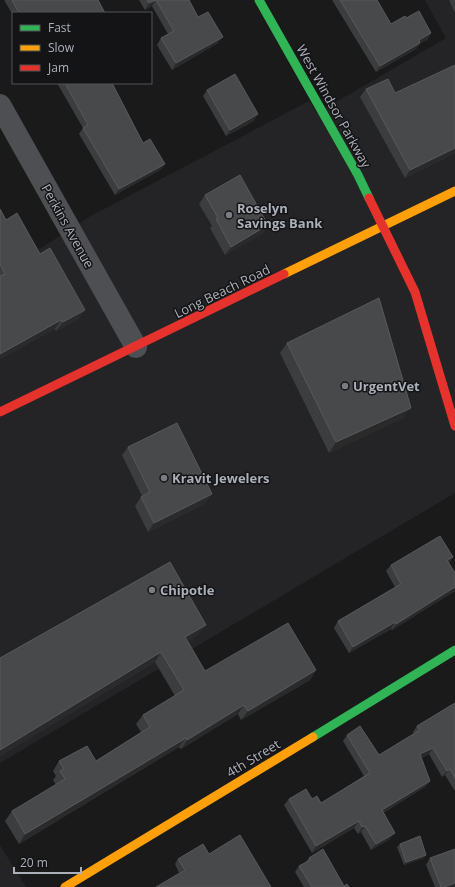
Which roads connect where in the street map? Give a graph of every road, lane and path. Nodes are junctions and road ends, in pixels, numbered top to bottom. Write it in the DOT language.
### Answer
graph roads {
  1 [pos="259,0"];
  2 [pos="0,105"];
  3 [pos="455,191"];
  4 [pos="384,226"];
  5 [pos="136,347"];
  6 [pos="0,412"];
  7 [pos="455,426"];
  8 [pos="455,650"];
  9 [pos="65,887"];
  1 -- 4 [label="street, West Windsor Parkway"];
  2 -- 5 [label="street, Perkins Avenue"];
  3 -- 4 [label="street, Long Beach Road"];
  4 -- 5 [label="street, Long Beach Road"];
  4 -- 7 [label="street, West Windsor Parkway"];
  5 -- 6 [label="street, Long Beach Road"];
  8 -- 9 [label="street, 4th Street"];
}
